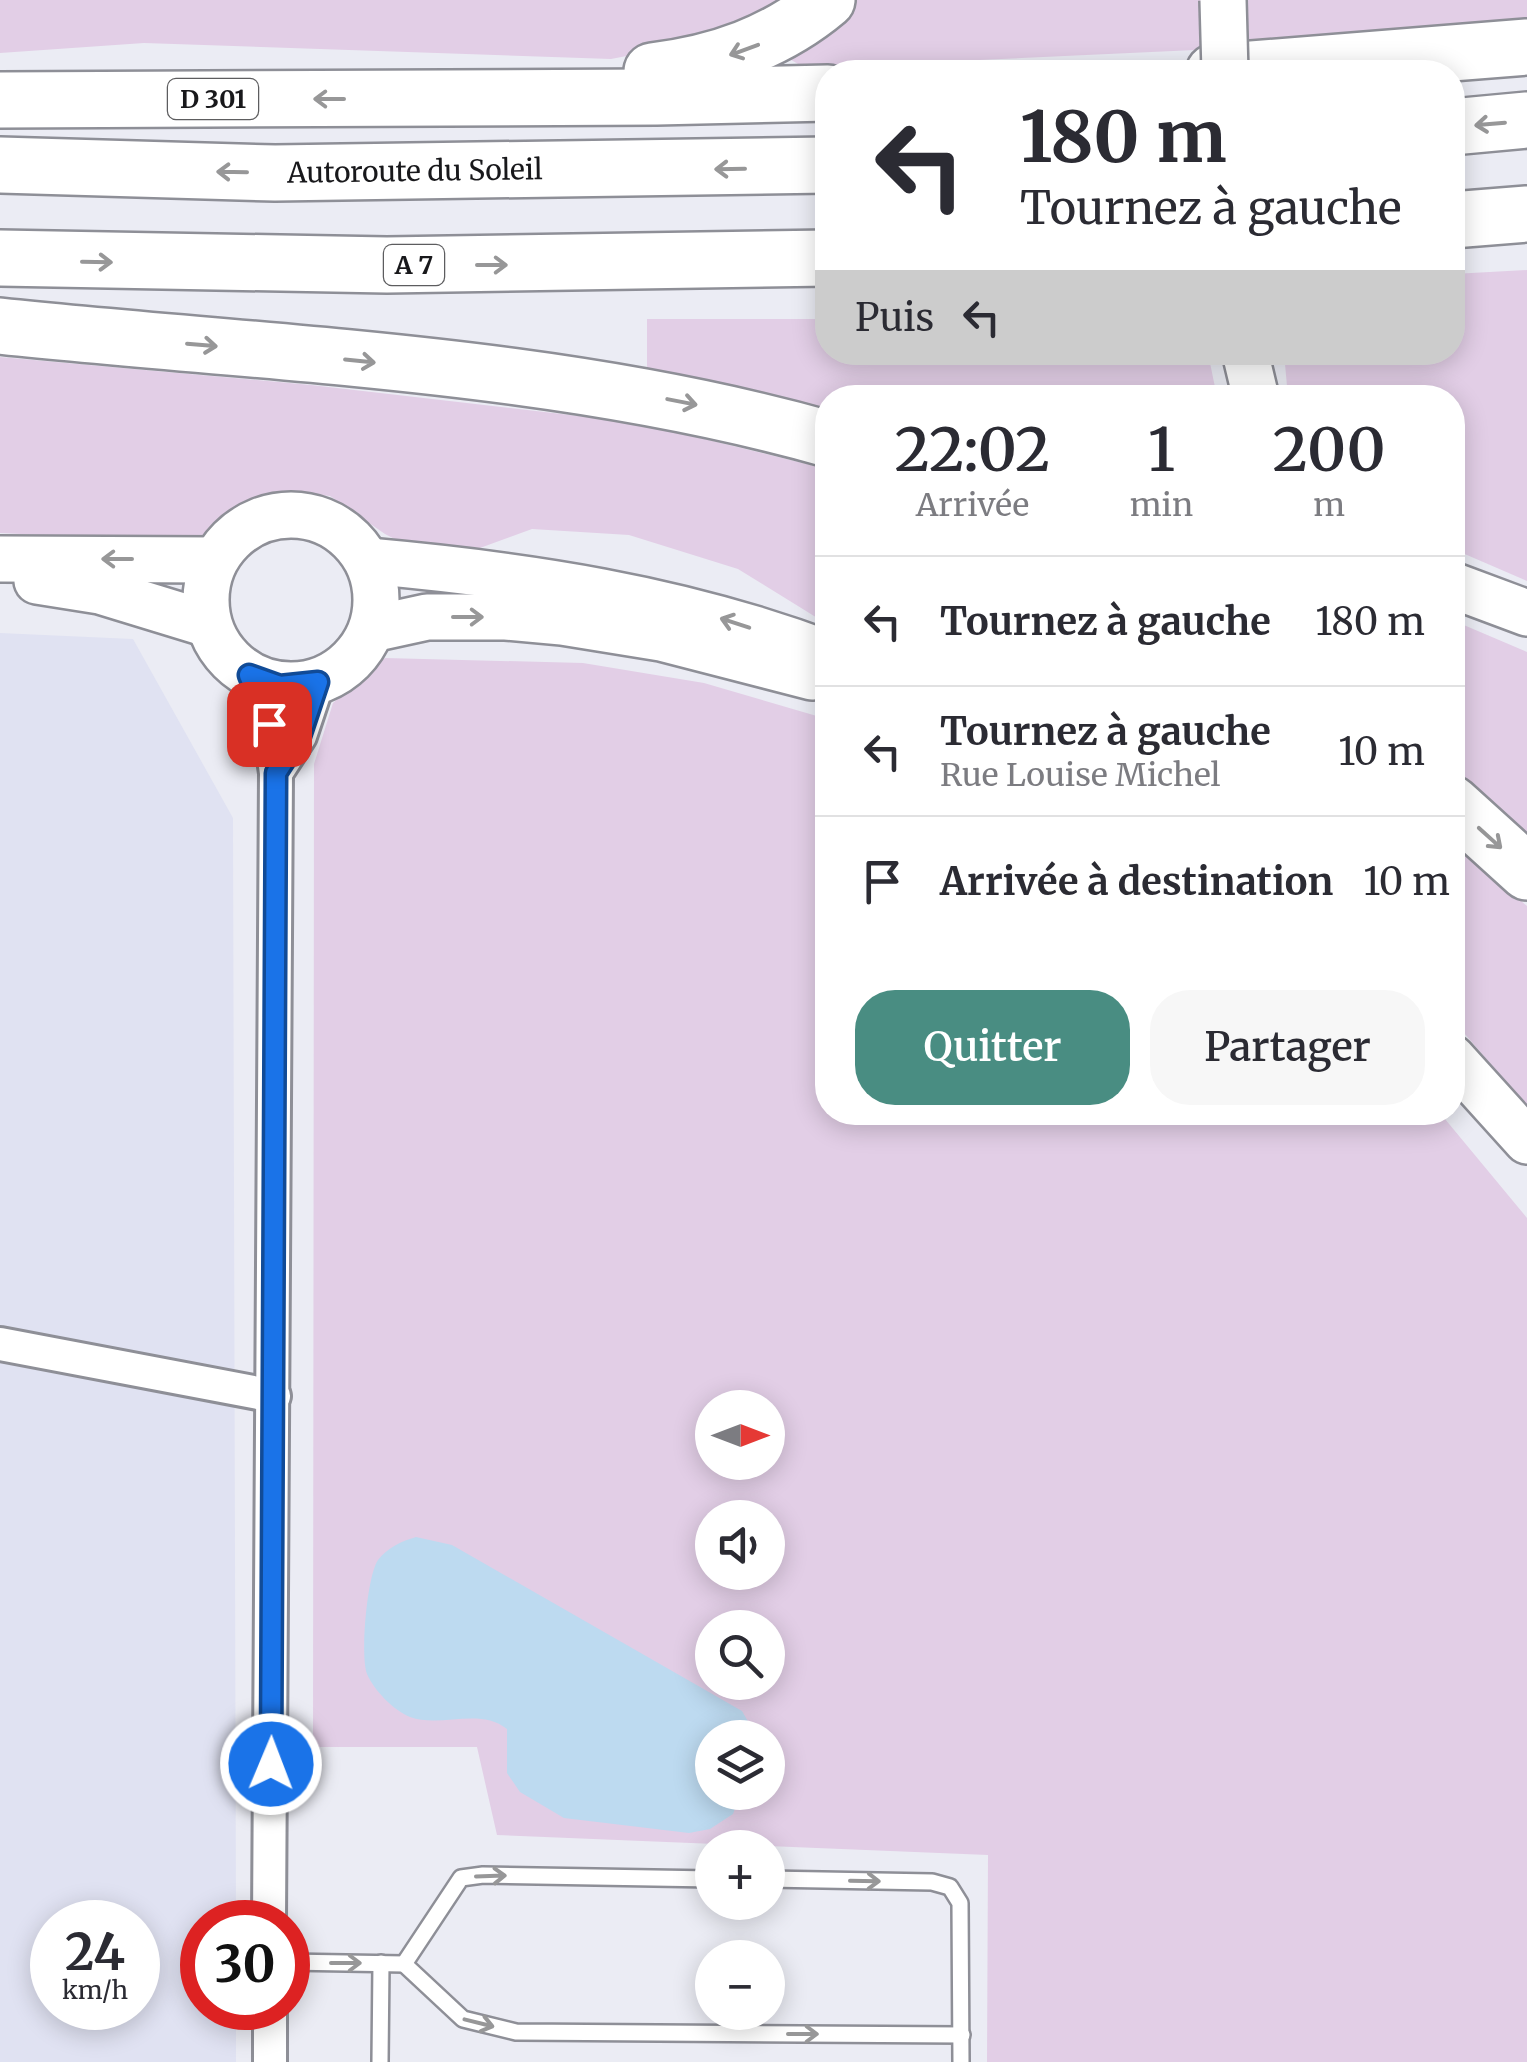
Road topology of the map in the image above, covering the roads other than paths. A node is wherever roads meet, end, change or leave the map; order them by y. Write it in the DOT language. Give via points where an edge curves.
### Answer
graph roads {
  1 [pos="827,0"];
  2 [pos="1223,0"];
  3 [pos="1527,47"];
  4 [pos="1225,60"];
  5 [pos="1364,60"];
  6 [pos="815,92"];
  7 [pos="427,98"];
  8 [pos="0,100"];
  9 [pos="1527,120"];
  10 [pos="1465,126"];
  11 [pos="0,165"];
  12 [pos="815,165"];
  13 [pos="1527,214"];
  14 [pos="1465,219"];
  15 [pos="0,258"];
  16 [pos="815,258"];
  17 [pos="0,326"];
  18 [pos="815,435"];
  19 [pos="0,559"];
  20 [pos="214,560"];
  21 [pos="368,561"];
  22 [pos="0,575"];
  23 [pos="1465,591"];
  24 [pos="1527,613"];
  25 [pos="208,624"];
  26 [pos="372,629"];
  27 [pos="815,650"];
  28 [pos="249,675"];
  29 [pos="815,679"];
  30 [pos="318,682"];
  31 [pos="276,773"];
  32 [pos="1465,816"];
  33 [pos="1527,872"];
  34 [pos="1465,1072"];
  35 [pos="1527,1141"];
  36 [pos="0,1344"];
  37 [pos="274,1396"];
  38 [pos="695,1878"];
  39 [pos="785,1880"];
  40 [pos="270,1900"];
  41 [pos="310,1962"];
  42 [pos="381,1963"];
  43 [pos="404,1964"];
  44 [pos="270,2030"];
  45 [pos="962,2034"];
  46 [pos="270,2062"];
  47 [pos="380,2062"];
  48 [pos="962,2062"];
  1 -- 7 [label="highway, one-way" via="769,40 710,61 638,72 477,78"];
  2 -- 4 [label="main road, bridge"];
  3 -- 5 [label="highway"];
  6 -- 7 [label="highway"];
  7 -- 8 [label="highway, D 301, one-way"];
  9 -- 10 [label="highway, one-way"];
  12 -- 11 [label="highway, Autoroute du Soleil, one-way" via="274,173"];
  13 -- 14 [label="highway"];
  15 -- 16 [label="highway, A 7, one-way" via="222,265"];
  17 -- 18 [label="highway, one-way" via="537,380 684,402"];
  20 -- 19 [label="main road, one-way"];
  20 -- 21 [label="main road" via="238,531 272,515 310,516 344,532"];
  20 -- 25 [label="main road" via="205,591"];
  21 -- 26 [label="main road" via="376,595"];
  27 -- 21 [label="main road, one-way" via="715,616 607,591"];
  22 -- 25 [label="main road" via="100,591"];
  23 -- 24 [label="main road"];
  25 -- 28 [label="main road" via="223,653"];
  26 -- 29 [label="main road, one-way" via="427,617 562,622 662,638"];
  26 -- 30 [label="main road" via="350,662"];
  28 -- 30 [label="main road" via="280,686"];
  28 -- 31 [label="street" via="269,724"];
  30 -- 31 [label="street" via="300,736"];
  31 -- 37 [label="street"];
  32 -- 33 [label="highway, one-way"];
  34 -- 35 [label="main road"];
  36 -- 37 [label="street"];
  37 -- 40 [label="street"];
  43 -- 38 [label="lane, one-way" via="461,1878"];
  39 -- 45 [label="lane, one-way" via="932,1882 950,1888 960,1903"];
  41 -- 42 [label="lane, one-way"];
  42 -- 43 [label="lane"];
  42 -- 47 [label="lane"];
  43 -- 45 [label="lane, one-way" via="462,2019 516,2032"];
  44 -- 46 [label="street"];
  45 -- 48 [label="lane"];
}
